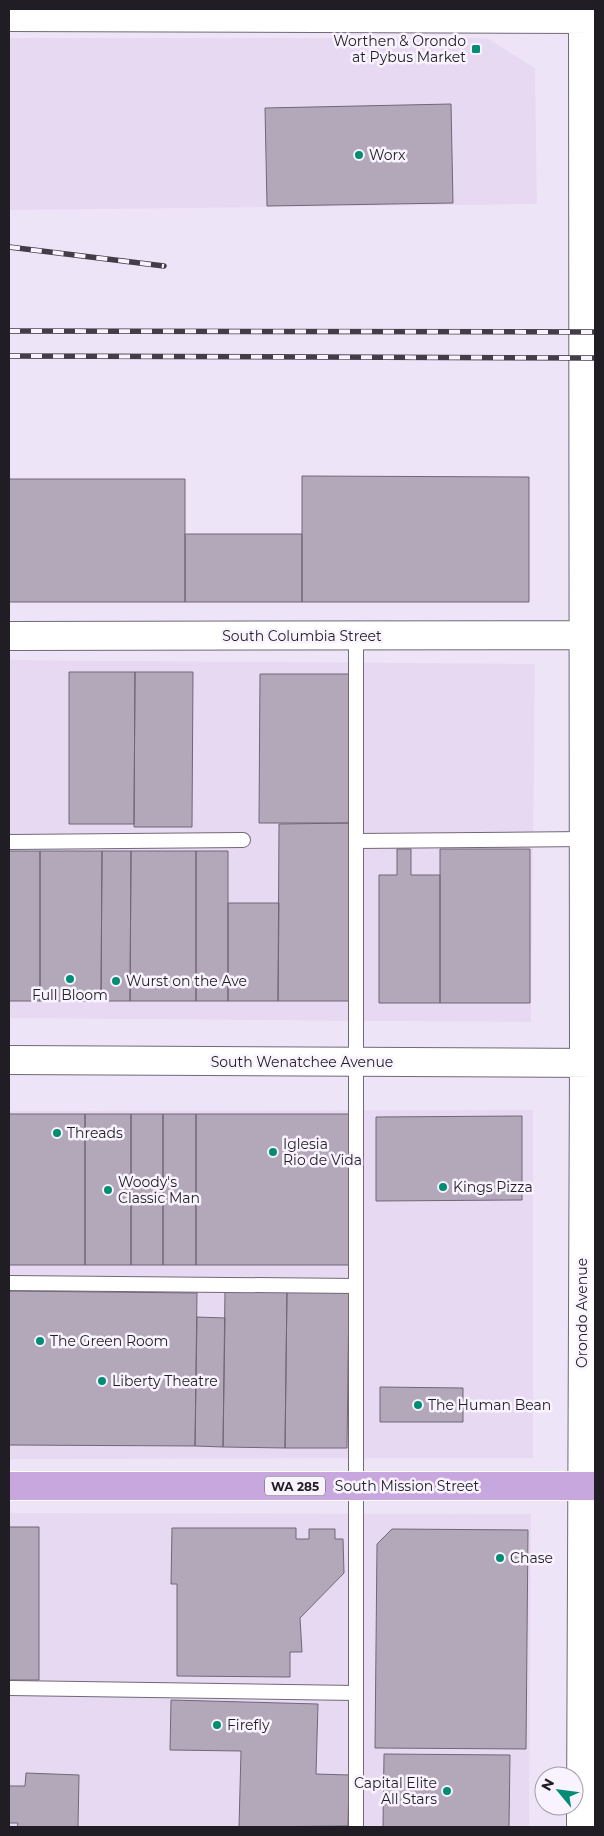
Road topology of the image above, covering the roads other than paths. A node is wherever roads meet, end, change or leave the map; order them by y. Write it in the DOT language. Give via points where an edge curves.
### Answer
graph roads {
  1 [pos="9,17"];
  2 [pos="589,19"];
  3 [pos="590,147"];
  4 [pos="589,635"];
  5 [pos="9,636"];
  6 [pos="356,636"];
  7 [pos="584,839"];
  8 [pos="243,840"];
  9 [pos="356,841"];
  10 [pos="9,842"];
  11 [pos="9,1060"];
  12 [pos="356,1062"];
  13 [pos="590,1063"];
  14 [pos="9,1283"];
  15 [pos="356,1286"];
  16 [pos="9,1486"];
  17 [pos="356,1486"];
  18 [pos="588,1486"];
  19 [pos="9,1688"];
  20 [pos="356,1693"];
  21 [pos="356,1827"];
  22 [pos="581,1827"];
  1 -- 2 [label="main road"];
  2 -- 3 [label="main road, Orondo Avenue"];
  3 -- 4 [label="main road, Orondo Avenue"];
  4 -- 6 [label="main road, South Columbia Street"];
  4 -- 7 [label="main road, Orondo Avenue"];
  5 -- 6 [label="main road, South Columbia Street"];
  6 -- 9 [label="lane"];
  7 -- 9 [label="lane"];
  7 -- 13 [label="main road, Orondo Avenue"];
  8 -- 10 [label="lane"];
  9 -- 12 [label="lane"];
  11 -- 12 [label="main road, South Wenatchee Avenue"];
  12 -- 13 [label="main road, South Wenatchee Avenue"];
  12 -- 15 [label="lane"];
  13 -- 18 [label="main road, Orondo Avenue"];
  14 -- 15 [label="lane"];
  15 -- 17 [label="lane"];
  16 -- 17 [label="main road, South Mission Street / WA 285"];
  17 -- 18 [label="main road, South Mission Street / WA 285"];
  17 -- 20 [label="lane"];
  18 -- 22 [label="main road, Orondo Avenue"];
  19 -- 20 [label="lane"];
  20 -- 21 [label="lane"];
}
